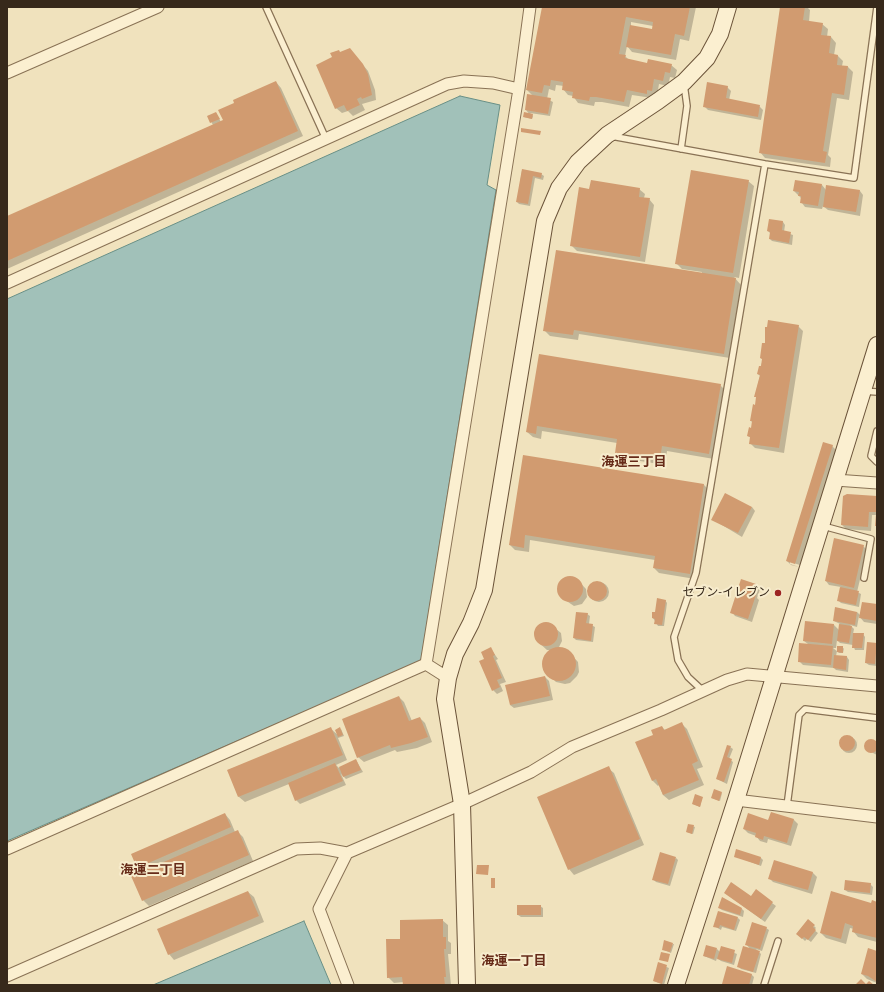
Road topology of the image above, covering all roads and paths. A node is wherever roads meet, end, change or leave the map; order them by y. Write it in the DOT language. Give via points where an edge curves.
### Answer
graph roads {
  1 [pos="158,7"];
  2 [pos="266,7"];
  3 [pos="530,7"];
  4 [pos="728,7"];
  5 [pos="877,7"];
  6 [pos="7,73"];
  7 [pos="684,82"];
  8 [pos="519,89"];
  9 [pos="607,135"];
  10 [pos="326,139"];
  11 [pos="681,149"];
  12 [pos="766,164"];
  13 [pos="7,283"];
  14 [pos="877,345"];
  15 [pos="870,392"];
  16 [pos="877,431"];
  17 [pos="877,462"];
  18 [pos="835,480"];
  19 [pos="877,483"];
  20 [pos="821,525"];
  21 [pos="864,578"];
  22 [pos="426,664"];
  23 [pos="773,676"];
  24 [pos="448,678"];
  25 [pos="877,686"];
  26 [pos="702,690"];
  27 [pos="877,718"];
  28 [pos="736,800"];
  29 [pos="462,804"];
  30 [pos="787,806"];
  31 [pos="877,817"];
  32 [pos="7,850"];
  33 [pos="347,854"];
  34 [pos="778,941"];
  35 [pos="7,976"];
  36 [pos="348,985"];
  37 [pos="467,985"];
  38 [pos="676,985"];
  39 [pos="764,985"];
  1 -- 6 [label="street"];
  2 -- 10 [label="lane"];
  3 -- 8 [label="street"];
  4 -- 7 [label="street" via="720,34 708,58"];
  5 -- 12 [label="lane" via="854,178"];
  7 -- 9 [label="street"];
  7 -- 11 [label="lane" via="687,106"];
  8 -- 10 [label="street" via="494,83 464,81 447,84"];
  8 -- 22 [label="street"];
  9 -- 11 [label="lane"];
  9 -- 24 [label="street" via="578,162 559,188 545,221 484,590 455,654"];
  10 -- 13 [label="street"];
  11 -- 12 [label="lane"];
  12 -- 26 [label="lane" via="696,573 674,637 678,660 688,677"];
  14 -- 15 [label="street"];
  15 -- 18 [label="street"];
  16 -- 17 [label="lane" via="871,456"];
  18 -- 19 [label="street"];
  18 -- 20 [label="street"];
  20 -- 21 [label="lane" via="871,539"];
  20 -- 23 [label="street"];
  22 -- 24 [label="street"];
  22 -- 32 [label="street"];
  23 -- 25 [label="street"];
  23 -- 26 [label="street" via="747,674"];
  23 -- 28 [label="street"];
  24 -- 29 [label="street" via="445,698"];
  26 -- 29 [label="street" via="572,747 531,772"];
  27 -- 30 [label="lane" via="805,709 799,715"];
  28 -- 30 [label="street"];
  28 -- 38 [label="street"];
  29 -- 33 [label="street"];
  29 -- 37 [label="street"];
  30 -- 31 [label="street"];
  33 -- 35 [label="street" via="320,848 296,849"];
  33 -- 36 [label="street" via="319,909"];
  34 -- 39 [label="lane"];
}
